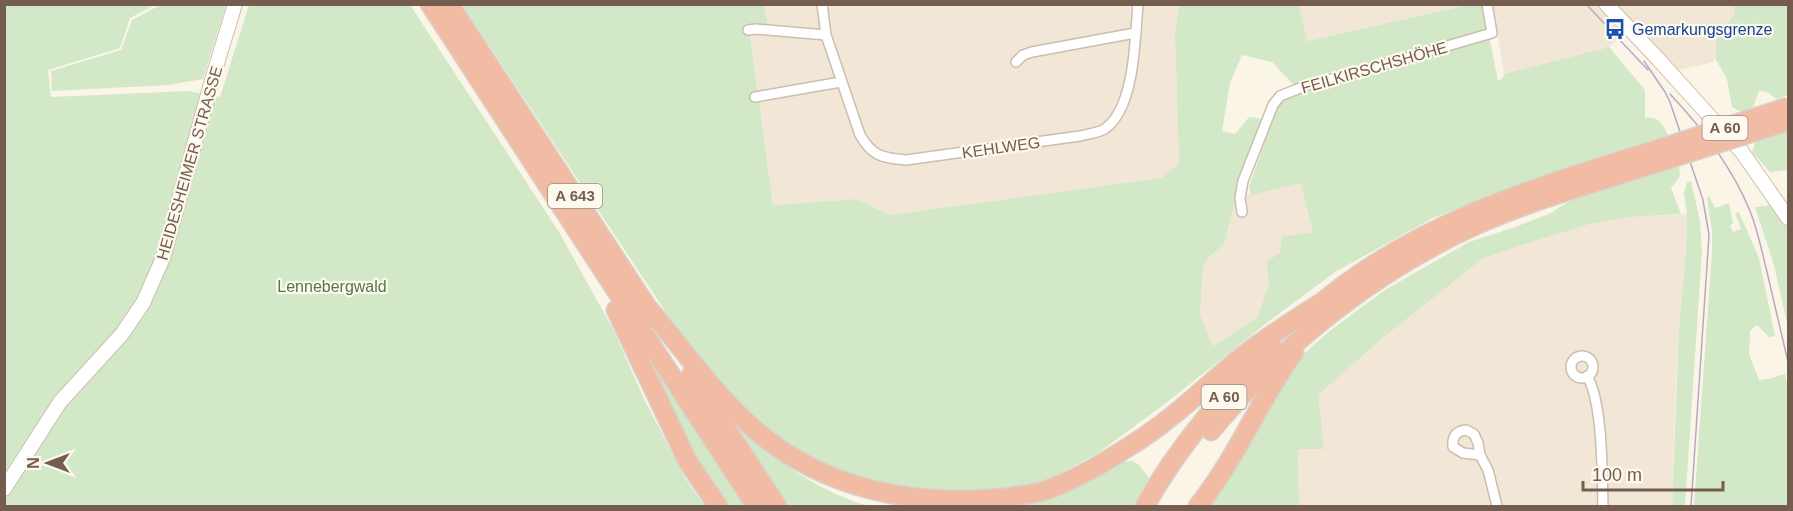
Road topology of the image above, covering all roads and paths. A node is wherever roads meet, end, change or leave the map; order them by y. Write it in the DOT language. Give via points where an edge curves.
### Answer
graph roads {
  1 [pos="236,4"];
  2 [pos="430,4"];
  3 [pos="449,4"];
  4 [pos="822,4"];
  5 [pos="1138,4"];
  6 [pos="1487,4"];
  7 [pos="1606,4"];
  8 [pos="748,30"];
  9 [pos="1136,33"];
  10 [pos="826,36"];
  11 [pos="1016,62"];
  12 [pos="841,82"];
  13 [pos="755,97"];
  14 [pos="1788,107"];
  15 [pos="1788,121"];
  16 [pos="1664,154"];
  17 [pos="1242,212"];
  18 [pos="1788,218"];
  19 [pos="591,253"];
  20 [pos="1321,303"];
  21 [pos="649,309"];
  22 [pos="1316,325"];
  23 [pos="1587,376"];
  24 [pos="1480,455"];
  25 [pos="4,489"];
  26 [pos="718,507"];
  27 [pos="756,507"];
  28 [pos="777,507"];
  29 [pos="1145,507"];
  30 [pos="1159,507"];
  31 [pos="1198,507"];
  32 [pos="1497,507"];
  33 [pos="1603,507"];
  1 -- 25 [label="main road, HEIDESHEIMER STRASSE" via="163,258 143,303 122,334 60,402"];
  2 -- 19 [label="highway, A 643"];
  3 -- 21 [label="highway, A 643"];
  4 -- 10 [label="street, KEHLWEG"];
  5 -- 9 [label="street, KEHLWEG"];
  6 -- 17 [label="street, FEILKIRSCHSHÖHE" via="1492,33 1280,96 1272,105 1243,182"];
  7 -- 18 [label="main road" via="1742,152"];
  8 -- 10 [label="street"];
  9 -- 11 [label="street" via="1032,51"];
  9 -- 12 [label="street, KEHLWEG" via="1130,85 1117,115 1105,129 1080,136 906,160 887,158 876,154 863,141"];
  10 -- 12 [label="street, KEHLWEG"];
  12 -- 13 [label="street"];
  14 -- 16 [label="highway, A 60, bridge"];
  15 -- 16 [label="highway, A 60, bridge"];
  16 -- 20 [label="highway, A 60" via="1519,195 1464,216 1400,248"];
  16 -- 22 [label="highway, A 60" via="1474,226 1369,286"];
  19 -- 26 [label="highway" via="679,445"];
  19 -- 27 [label="highway, A 643"];
  20 -- 21 [label="highway" via="1248,352 1143,437 1089,471 1016,499 956,506 915,504 866,493 790,457 729,405"];
  20 -- 29 [label="highway, A 60" via="1273,345 1217,404"];
  21 -- 28 [label="highway, A 643"];
  22 -- 30 [label="highway, A 60" via="1268,367 1226,413"];
  22 -- 31 [label="highway" via="1284,367 1228,464"];
  23 -- 33 [label="street" via="1595,394"];
  24 -- 32 [label="street"];
}
